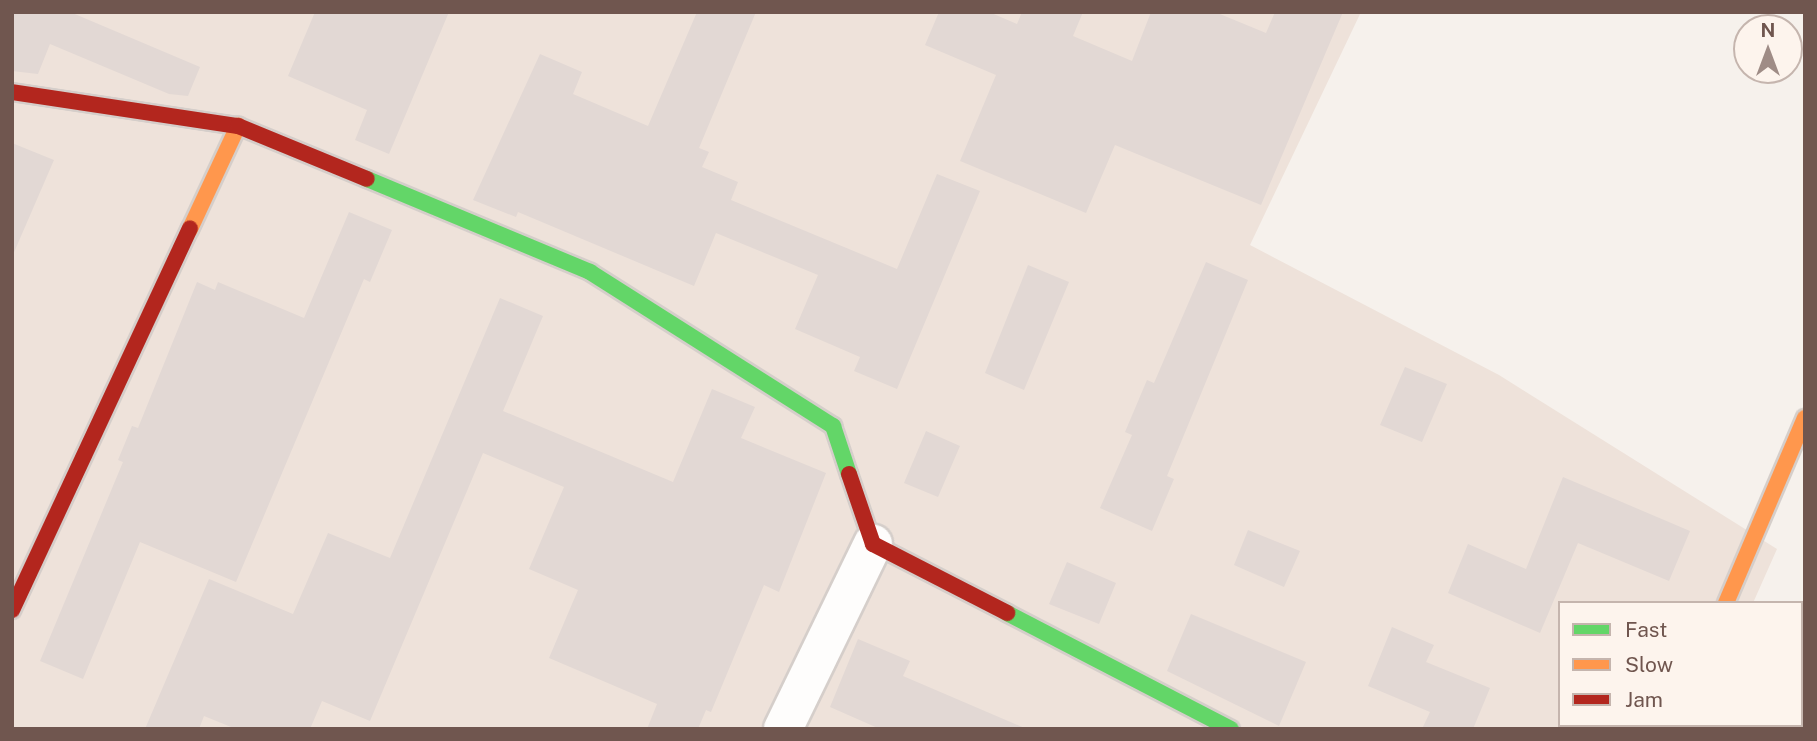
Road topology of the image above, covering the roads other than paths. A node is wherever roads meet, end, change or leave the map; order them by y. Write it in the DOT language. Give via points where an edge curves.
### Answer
graph roads {
  1 [pos="12,92"];
  2 [pos="238,126"];
  3 [pos="1805,418"];
  4 [pos="873,544"];
  5 [pos="1727,601"];
  6 [pos="12,610"];
  7 [pos="783,729"];
  8 [pos="1231,729"];
  1 -- 2 [label="street"];
  2 -- 4 [label="street" via="590,272 833,426"];
  2 -- 6 [label="street"];
  3 -- 5 [label="street"];
  4 -- 7 [label="street"];
  4 -- 8 [label="street"];
}
